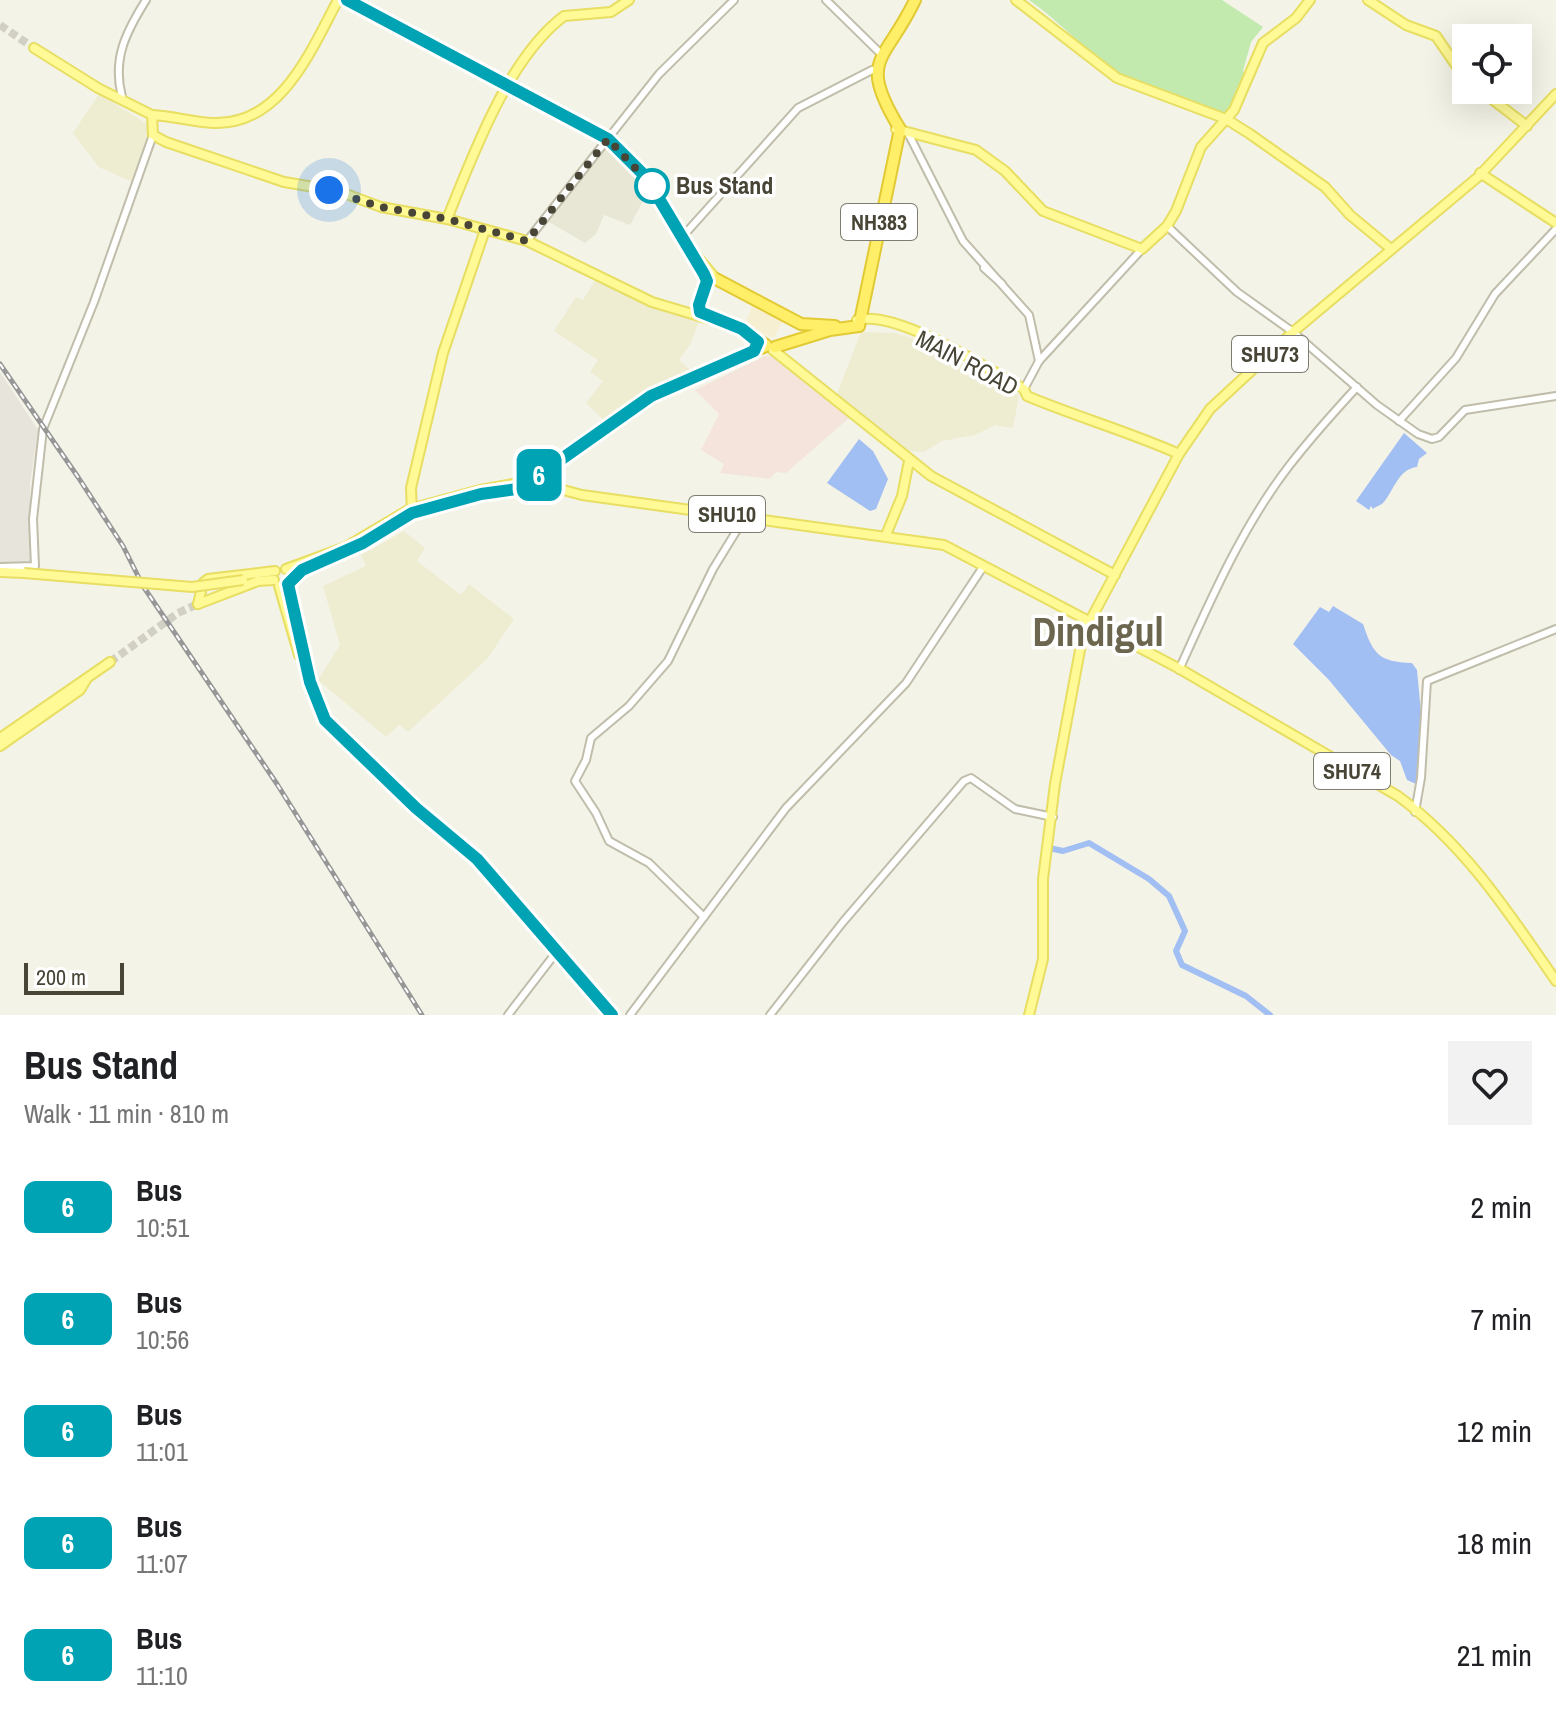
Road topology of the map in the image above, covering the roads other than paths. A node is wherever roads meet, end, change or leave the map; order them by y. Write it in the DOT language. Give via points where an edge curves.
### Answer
graph roads {
  1 [pos="146,0"];
  2 [pos="338,0"];
  3 [pos="347,0"];
  4 [pos="373,0"];
  5 [pos="629,0"];
  6 [pos="734,0"];
  7 [pos="826,0"];
  8 [pos="913,0"];
  9 [pos="1016,0"];
  10 [pos="1310,0"];
  11 [pos="1368,0"];
  12 [pos="365,9"];
  13 [pos="34,48"];
  14 [pos="879,52"];
  15 [pos="1452,59"];
  16 [pos="872,70"];
  17 [pos="509,87"];
  18 [pos="1556,96"];
  19 [pos="122,97"];
  20 [pos="1498,104"];
  21 [pos="152,115"];
  22 [pos="1226,119"];
  23 [pos="1527,126"];
  24 [pos="901,132"];
  25 [pos="153,135"];
  26 [pos="605,140"];
  27 [pos="1484,175"];
  28 [pos="658,198"];
  29 [pos="447,219"];
  30 [pos="1167,226"];
  31 [pos="1556,226"];
  32 [pos="485,230"];
  33 [pos="684,235"];
  34 [pos="527,241"];
  35 [pos="1142,249"];
  36 [pos="1391,249"];
  37 [pos="712,280"];
  38 [pos="700,301"];
  39 [pos="681,312"];
  40 [pos="860,318"];
  41 [pos="718,320"];
  42 [pos="801,324"];
  43 [pos="1293,332"];
  44 [pos="793,341"];
  45 [pos="768,346"];
  46 [pos="1039,361"];
  47 [pos="1357,387"];
  48 [pos="1025,392"];
  49 [pos="1556,396"];
  50 [pos="1399,421"];
  51 [pos="1179,454"];
  52 [pos="909,461"];
  53 [pos="535,483"];
  54 [pos="411,511"];
  55 [pos="745,517"];
  56 [pos="886,535"];
  57 [pos="983,567"];
  58 [pos="0,570"];
  59 [pos="1115,575"];
  60 [pos="279,579"];
  61 [pos="1089,622"];
  62 [pos="1556,629"];
  63 [pos="110,662"];
  64 [pos="1180,670"];
  65 [pos="86,679"];
  66 [pos="0,738"];
  67 [pos="0,746"];
  68 [pos="1416,811"];
  69 [pos="1053,818"];
  70 [pos="704,917"];
  71 [pos="556,952"];
  72 [pos="1556,981"];
  73 [pos="1556,988"];
  74 [pos="508,1015"];
  75 [pos="609,1015"];
  76 [pos="630,1015"];
  77 [pos="770,1015"];
  78 [pos="1031,1015"];
  1 -- 19 [label="street" via="119,56"];
  2 -- 21 [label="main road" via="301,66 281,94 258,113 213,123"];
  3 -- 12 [label="main road"];
  4 -- 12 [label="main road"];
  5 -- 17 [label="main road" via="611,12 562,17 533,48"];
  6 -- 26 [label="street" via="659,74"];
  7 -- 14 [label="street"];
  8 -- 14 [label="highway"];
  8 -- 24 [label="highway" via="876,72"];
  9 -- 22 [label="main road" via="1117,78"];
  10 -- 22 [label="main road" via="1263,43 1246,88"];
  11 -- 15 [label="main road" via="1406,25 1436,36"];
  12 -- 17 [label="main road"];
  13 -- 19 [label="main road"];
  14 -- 16 [label="highway"];
  16 -- 24 [label="highway" via="877,96"];
  16 -- 33 [label="street" via="798,108"];
  17 -- 26 [label="main road"];
  17 -- 29 [label="main road"];
  18 -- 23 [label="main road, SHU73"];
  18 -- 27 [label="main road"];
  19 -- 21 [label="main road"];
  20 -- 23 [label="main road"];
  21 -- 25 [label="main road"];
  22 -- 30 [label="main road" via="1205,140"];
  22 -- 36 [label="main road" via="1325,187"];
  23 -- 27 [label="main road, SHU73"];
  24 -- 35 [label="main road" via="976,150 1043,211"];
  24 -- 40 [label="highway, NH383"];
  24 -- 46 [label="street" via="963,241 1029,315"];
  25 -- 29 [label="main road" via="284,182"];
  25 -- 58 [label="street" via="43,429 34,499 35,566"];
  26 -- 28 [label="main road" via="635,164"];
  26 -- 34 [label="street"];
  27 -- 31 [label="main road" via="1510,199"];
  27 -- 36 [label="main road, SHU73"];
  28 -- 33 [label="main road"];
  28 -- 37 [label="main road"];
  29 -- 32 [label="main road"];
  30 -- 35 [label="main road"];
  30 -- 43 [label="street" via="1237,292"];
  31 -- 50 [label="street" via="1495,294 1456,358"];
  32 -- 34 [label="main road"];
  32 -- 54 [label="main road" via="443,353 411,488"];
  33 -- 37 [label="main road"];
  34 -- 39 [label="main road"];
  35 -- 46 [label="street"];
  36 -- 43 [label="main road, SHU73"];
  37 -- 38 [label="highway"];
  37 -- 42 [label="highway"];
  38 -- 39 [label="main road" via="692,312"];
  38 -- 41 [label="highway" via="700,312"];
  39 -- 41 [label="main road"];
  40 -- 42 [label="highway" via="849,326"];
  40 -- 44 [label="highway"];
  40 -- 48 [label="main road, MAIN ROAD" via="924,334"];
  41 -- 45 [label="highway"];
  42 -- 44 [label="highway" via="802,332"];
  43 -- 47 [label="street"];
  43 -- 51 [label="main road, SHU73" via="1210,409"];
  44 -- 45 [label="highway"];
  45 -- 52 [label="main road"];
  45 -- 53 [label="highway" via="643,404"];
  45 -- 53 [label="highway" via="641,401"];
  46 -- 48 [label="street"];
  47 -- 50 [label="street"];
  47 -- 64 [label="street" via="1269,496 1223,574"];
  48 -- 51 [label="main road, MAIN ROAD" via="1093,424"];
  49 -- 50 [label="street" via="1467,409 1432,439"];
  51 -- 59 [label="main road, SHU73"];
  52 -- 56 [label="main road"];
  52 -- 59 [label="main road" via="963,496"];
  53 -- 54 [label="main road, SHU10"];
  53 -- 55 [label="main road, SHU10"];
  54 -- 60 [label="main road, SHU10" via="363,543"];
  54 -- 60 [label="main road, SHU10" via="346,547 286,569"];
  55 -- 56 [label="main road, SHU10"];
  55 -- 70 [label="street" via="668,661 629,706 591,738 575,781 609,841 657,870"];
  56 -- 57 [label="main road, SHU10" via="944,545"];
  57 -- 61 [label="main road, SHU10"];
  57 -- 70 [label="street" via="906,683 807,784"];
  58 -- 60 [label="main road, bridge" via="192,587 259,576"];
  59 -- 61 [label="main road, SHU73"];
  60 -- 60 [label="main road" via="258,581 198,604 208,579"];
  60 -- 71 [label="main road" via="325,720 477,859"];
  61 -- 64 [label="main road, SHU74"];
  61 -- 69 [label="main road, SHU73"];
  62 -- 68 [label="street" via="1427,681"];
  63 -- 65 [label="main road"];
  64 -- 68 [label="main road, SHU74" via="1345,763"];
  65 -- 66 [label="main road"];
  65 -- 67 [label="main road" via="80,690"];
  68 -- 72 [label="main road, SHU74" via="1488,882"];
  68 -- 73 [label="main road, SHU74" via="1486,884"];
  69 -- 77 [label="street" via="1015,809 971,778 964,781"];
  69 -- 78 [label="main road, SHU73" via="1043,879 1043,965"];
  70 -- 76 [label="street"];
  71 -- 74 [label="street"];
  71 -- 75 [label="main road"];
}
